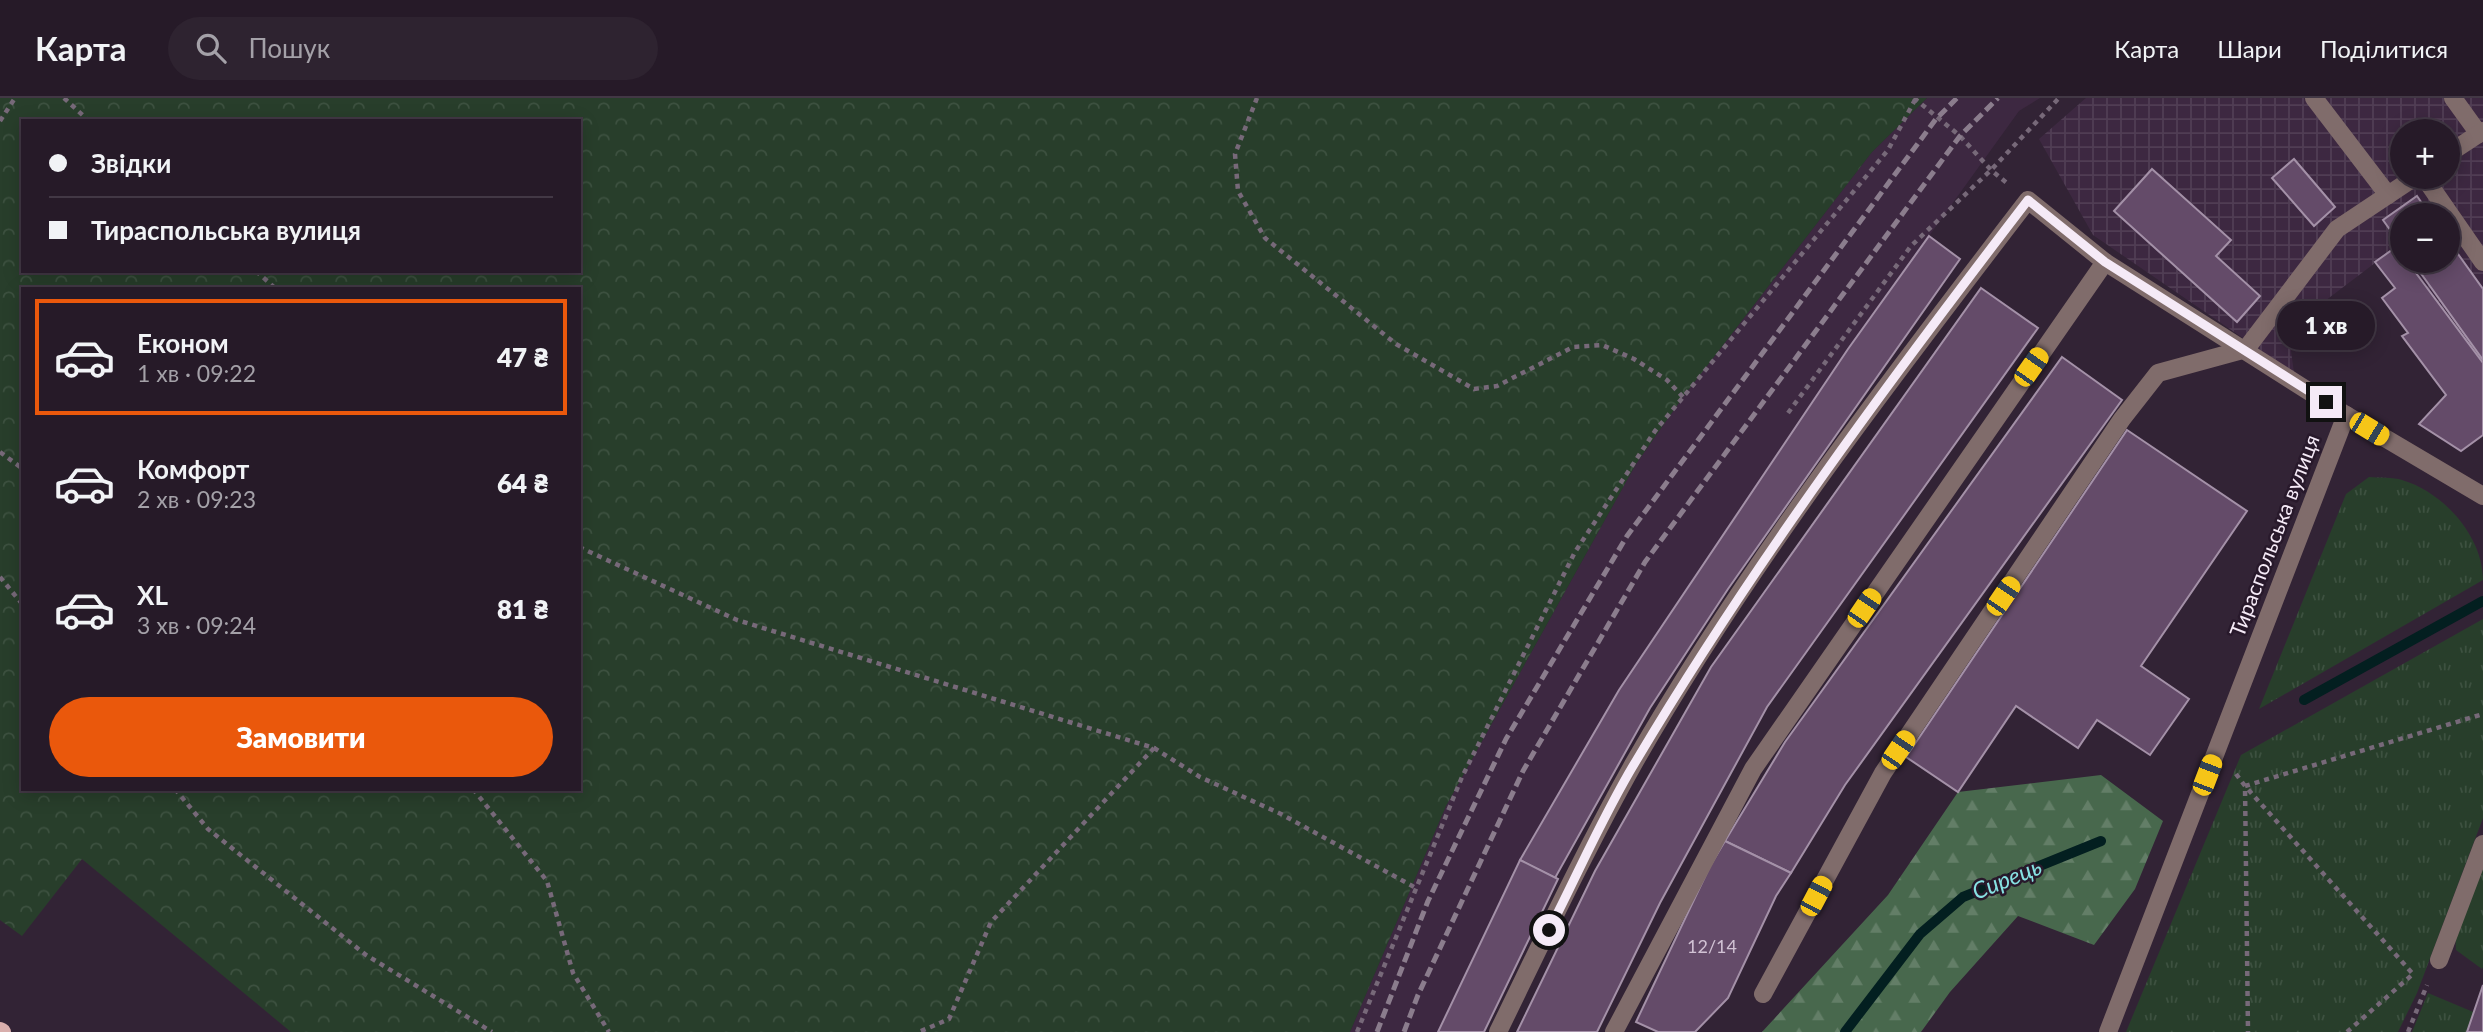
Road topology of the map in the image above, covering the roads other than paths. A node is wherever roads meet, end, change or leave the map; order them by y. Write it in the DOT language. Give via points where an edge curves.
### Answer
graph roads {
  1 [pos="2314,98"];
  2 [pos="2453,98"];
  3 [pos="2481,133"];
  4 [pos="2460,147"];
  5 [pos="2397,189"];
  6 [pos="2432,189"];
  7 [pos="2388,195"];
  8 [pos="2105,262"];
  9 [pos="2483,262"];
  10 [pos="2246,349"];
  11 [pos="2346,415"];
  12 [pos="2483,496"];
  13 [pos="2483,844"];
  14 [pos="2439,960"];
  15 [pos="1763,994"];
  16 [pos="1498,1032"];
  17 [pos="1614,1032"];
  18 [pos="2108,1032"];
  1 -- 7 [label="street"];
  2 -- 3 [label="street"];
  3 -- 4 [label="street"];
  5 -- 7 [label="street"];
  6 -- 9 [label="street"];
  7 -- 10 [label="street" via="2337,229"];
  8 -- 10 [label="street"];
  8 -- 16 [label="street" via="2028,200 1816,482 1708,644 1634,763"];
  8 -- 17 [label="street" via="1753,769"];
  10 -- 11 [label="street"];
  10 -- 15 [label="street" via="2158,373 2122,419 1883,773"];
  11 -- 12 [label="street"];
  11 -- 18 [label="street, Тираспольська вулиця"];
  13 -- 14 [label="street"];
}
